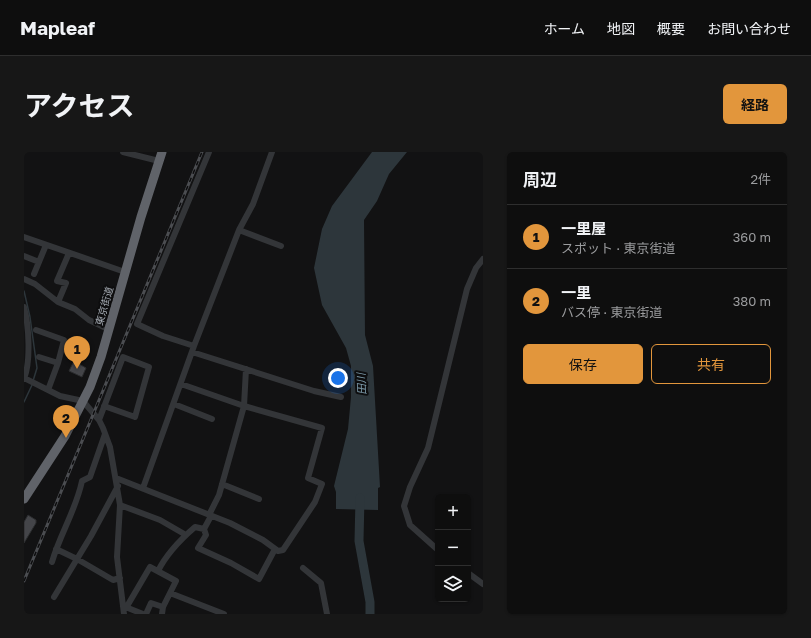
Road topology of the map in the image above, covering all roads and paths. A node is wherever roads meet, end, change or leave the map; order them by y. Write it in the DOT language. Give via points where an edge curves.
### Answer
graph roads {
  1 [pos="123,152"];
  2 [pos="209,152"];
  3 [pos="272,152"];
  4 [pos="160,156"];
  5 [pos="239,230"];
  6 [pos="24,237"];
  7 [pos="46,245"];
  8 [pos="281,246"];
  9 [pos="69,253"];
  10 [pos="24,256"];
  11 [pos="483,259"];
  12 [pos="39,262"];
  13 [pos="125,272"];
  14 [pos="34,274"];
  15 [pos="25,281"];
  16 [pos="58,302"];
  17 [pos="24,307"];
  18 [pos="108,329"];
  19 [pos="36,330"];
  20 [pos="193,349"];
  21 [pos="39,357"];
  22 [pos="58,363"];
  23 [pos="246,369"];
  24 [pos="24,378"];
  25 [pos="181,384"];
  26 [pos="48,390"];
  27 [pos="341,397"];
  28 [pos="83,402"];
  29 [pos="174,404"];
  30 [pos="104,406"];
  31 [pos="244,406"];
  32 [pos="212,419"];
  33 [pos="99,420"];
  34 [pos="105,434"];
  35 [pos="116,478"];
  36 [pos="222,484"];
  37 [pos="118,486"];
  38 [pos="142,488"];
  39 [pos="24,499"];
  40 [pos="259,499"];
  41 [pos="120,505"];
  42 [pos="210,515"];
  43 [pos="204,529"];
  44 [pos="186,535"];
  45 [pos="435,547"];
  46 [pos="56,549"];
  47 [pos="275,549"];
  48 [pos="77,559"];
  49 [pos="52,562"];
  50 [pos="303,568"];
  51 [pos="158,572"];
  52 [pos="471,575"];
  53 [pos="120,578"];
  54 [pos="483,584"];
  55 [pos="170,593"];
  56 [pos="54,597"];
  57 [pos="124,609"];
  58 [pos="164,612"];
  59 [pos="145,614"];
  60 [pos="224,614"];
  61 [pos="327,614"];
  1 -- 4 [label="street"];
  2 -- 20 [label="street" via="138,322 140,327 179,340"];
  3 -- 5 [label="street" via="253,204"];
  4 -- 13 [label="highway, 東京街道"];
  5 -- 8 [label="street"];
  5 -- 20 [label="street"];
  6 -- 7 [label="street"];
  7 -- 9 [label="street"];
  7 -- 12 [label="street"];
  9 -- 13 [label="street"];
  9 -- 16 [label="street" via="57,281 66,283"];
  10 -- 12 [label="street"];
  11 -- 45 [label="street" via="476,268 468,289 428,448 405,499 405,513 410,525"];
  12 -- 14 [label="street"];
  13 -- 18 [label="highway, 東京街道"];
  15 -- 16 [label="street"];
  16 -- 18 [label="street"];
  17 -- 24 [label="street" via="28,368"];
  18 -- 28 [label="highway, 東京街道"];
  19 -- 22 [label="street" via="64,340"];
  20 -- 23 [label="street"];
  20 -- 25 [label="street"];
  21 -- 22 [label="street"];
  22 -- 26 [label="street"];
  23 -- 27 [label="street"];
  23 -- 31 [label="street"];
  24 -- 26 [label="street"];
  25 -- 29 [label="street"];
  25 -- 31 [label="street"];
  26 -- 28 [label="street"];
  28 -- 33 [label="street"];
  28 -- 39 [label="highway, 東京街道" via="65,436"];
  29 -- 32 [label="street"];
  29 -- 38 [label="street"];
  30 -- 30 [label="street" via="123,357 149,367 135,417"];
  30 -- 33 [label="street"];
  31 -- 36 [label="street"];
  31 -- 47 [label="street" via="322,428 308,478 322,484 313,505 283,550"];
  33 -- 34 [label="street"];
  34 -- 35 [label="street"];
  34 -- 46 [label="street" via="90,477 82,481 78,498"];
  35 -- 37 [label="street"];
  35 -- 38 [label="street"];
  36 -- 40 [label="street"];
  36 -- 42 [label="street"];
  37 -- 41 [label="street"];
  37 -- 48 [label="street"];
  38 -- 42 [label="street"];
  41 -- 44 [label="street" via="160,520"];
  41 -- 53 [label="street" via="117,557"];
  42 -- 43 [label="street"];
  42 -- 47 [label="street" via="263,540"];
  43 -- 44 [label="street" via="195,527"];
  43 -- 47 [label="street" via="206,535 198,548 259,579"];
  44 -- 51 [label="street" via="163,561"];
  46 -- 48 [label="street"];
  46 -- 49 [label="street"];
  48 -- 53 [label="street" via="113,580"];
  48 -- 56 [label="street"];
  50 -- 61 [label="street" via="321,583"];
  51 -- 55 [label="street" via="176,581"];
  51 -- 57 [label="street" via="150,567"];
  52 -- 54 [label="street"];
  53 -- 57 [label="street"];
  55 -- 58 [label="street"];
  55 -- 60 [label="street"];
  57 -- 59 [label="street"];
  58 -- 59 [label="street" via="151,603"];
}
